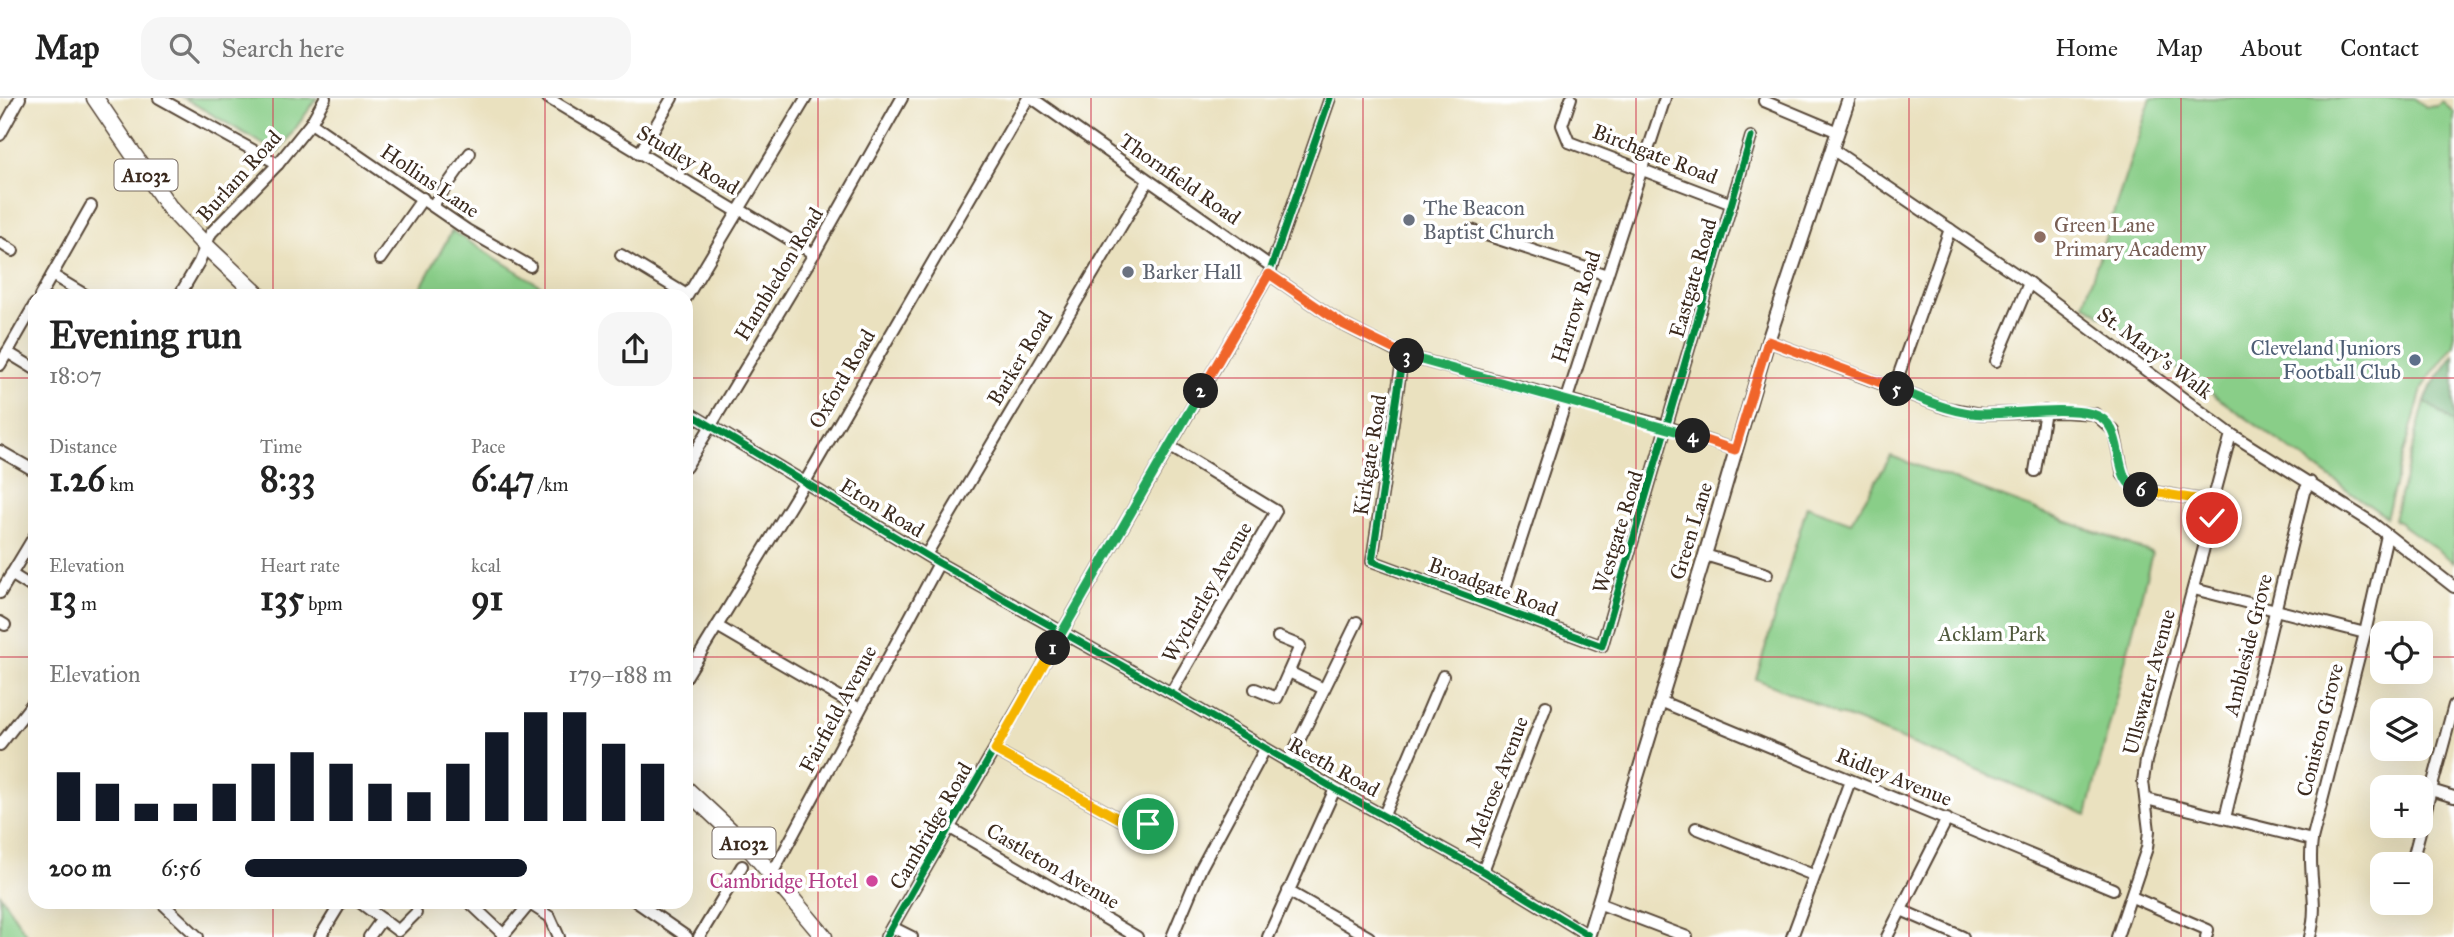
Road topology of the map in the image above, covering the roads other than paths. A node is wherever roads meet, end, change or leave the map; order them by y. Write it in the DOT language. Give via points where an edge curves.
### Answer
graph roads {
  1 [pos="20,98"];
  2 [pos="95,98"];
  3 [pos="159,98"];
  4 [pos="325,98"];
  5 [pos="548,98"];
  6 [pos="672,98"];
  7 [pos="806,98"];
  8 [pos="902,98"];
  9 [pos="1030,98"];
  10 [pos="1330,98"];
  11 [pos="1571,98"];
  12 [pos="1665,98"];
  13 [pos="1849,98"];
  14 [pos="1763,101"];
  15 [pos="311,123"];
  16 [pos="1838,132"];
  17 [pos="0,135"];
  18 [pos="1751,137"];
  19 [pos="1832,149"];
  20 [pos="470,153"];
  21 [pos="639,154"];
  22 [pos="278,164"];
  23 [pos="1642,169"];
  24 [pos="1148,181"];
  25 [pos="423,198"];
  26 [pos="1732,204"];
  27 [pos="433,205"];
  28 [pos="91,206"];
  29 [pos="738,210"];
  30 [pos="1950,229"];
  31 [pos="1471,230"];
  32 [pos="0,243"];
  33 [pos="206,246"];
  34 [pos="13,251"];
  35 [pos="814,254"];
  36 [pos="621,255"];
  37 [pos="380,259"];
  38 [pos="530,266"];
  39 [pos="1270,270"];
  40 [pos="52,275"];
  41 [pos="1607,275"];
  42 [pos="2029,283"];
  43 [pos="44,289"];
  44 [pos="75,289"];
  45 [pos="183,289"];
  46 [pos="252,289"];
  47 [pos="676,289"];
  48 [pos="691,289"];
  49 [pos="28,316"];
  50 [pos="1768,341"];
  51 [pos="7,352"];
  52 [pos="1403,355"];
  53 [pos="1996,361"];
  54 [pos="0,365"];
  55 [pos="28,365"];
  56 [pos="1894,388"];
  57 [pos="1566,401"];
  58 [pos="2045,411"];
  59 [pos="693,415"];
  60 [pos="711,425"];
  61 [pos="1668,428"];
  62 [pos="2231,434"];
  63 [pos="1169,446"];
  64 [pos="1735,450"];
  65 [pos="0,451"];
  66 [pos="693,455"];
  67 [pos="28,467"];
  68 [pos="2035,471"];
  69 [pos="805,482"];
  70 [pos="2310,482"];
  71 [pos="2214,496"];
  72 [pos="2387,534"];
  73 [pos="28,546"];
  74 [pos="926,555"];
  75 [pos="1705,555"];
  76 [pos="1372,561"];
  77 [pos="939,563"];
  78 [pos="11,574"];
  79 [pos="1767,574"];
  80 [pos="28,585"];
  81 [pos="2454,587"];
  82 [pos="2194,589"];
  83 [pos="0,593"];
  84 [pos="1499,607"];
  85 [pos="2276,612"];
  86 [pos="1356,622"];
  87 [pos="717,626"];
  88 [pos="1062,632"];
  89 [pos="2365,633"];
  90 [pos="1278,637"];
  91 [pos="1602,646"];
  92 [pos="693,665"];
  93 [pos="1289,672"];
  94 [pos="1443,676"];
  95 [pos="1255,689"];
  96 [pos="1324,689"];
  97 [pos="1171,692"];
  98 [pos="1660,701"];
  99 [pos="2454,705"];
  100 [pos="1546,706"];
  101 [pos="28,709"];
  102 [pos="860,709"];
  103 [pos="0,745"];
  104 [pos="1265,749"];
  105 [pos="995,750"];
  106 [pos="1288,763"];
  107 [pos="1850,781"];
  108 [pos="2433,783"];
  109 [pos="1335,789"];
  110 [pos="2433,791"];
  111 [pos="693,796"];
  112 [pos="2454,797"];
  113 [pos="2146,799"];
  114 [pos="1384,815"];
  115 [pos="2225,818"];
  116 [pos="1947,819"];
  117 [pos="1148,824"];
  118 [pos="950,828"];
  119 [pos="1696,828"];
  120 [pos="2312,840"];
  121 [pos="736,869"];
  122 [pos="1483,871"];
  123 [pos="772,874"];
  124 [pos="1813,875"];
  125 [pos="2135,883"];
  126 [pos="2113,889"];
  127 [pos="1288,891"];
  128 [pos="2132,897"];
  129 [pos="1598,903"];
  130 [pos="168,909"];
  131 [pos="336,909"];
  132 [pos="369,909"];
  133 [pos="476,909"];
  134 [pos="525,909"];
  135 [pos="540,909"];
  136 [pos="647,909"];
  137 [pos="1901,909"];
  138 [pos="2126,911"];
  139 [pos="416,912"];
  140 [pos="382,919"];
  141 [pos="889,932"];
  142 [pos="503,936"];
  143 [pos="1588,936"];
  144 [pos="198,937"];
  145 [pos="320,937"];
  146 [pos="369,937"];
  147 [pos="559,937"];
  148 [pos="687,937"];
  149 [pos="699,937"];
  150 [pos="824,937"];
  151 [pos="912,937"];
  152 [pos="1137,937"];
  153 [pos="1172,937"];
  154 [pos="1268,937"];
  155 [pos="1369,937"];
  156 [pos="1687,937"];
  157 [pos="1792,937"];
  158 [pos="1887,937"];
  159 [pos="1964,937"];
  160 [pos="2117,937"];
  161 [pos="2206,937"];
  162 [pos="2310,937"];
  1 -- 17 [label="street"];
  2 -- 33 [label="main road, A1032" via="155,188"];
  3 -- 22 [label="street"];
  4 -- 15 [label="street, Burlam Road"];
  5 -- 21 [label="street, Studley Road"];
  6 -- 21 [label="street"];
  7 -- 29 [label="street"];
  8 -- 35 [label="street, Hambledon Road"];
  9 -- 24 [label="street, Thornfield Road"];
  9 -- 69 [label="street, Oxford Road"];
  10 -- 39 [label="street, Cambridge Road"];
  11 -- 23 [label="street, Birchgate Road" via="1563,124 1569,142"];
  12 -- 23 [label="street, Harrow Road"];
  13 -- 16 [label="street, Green Lane"];
  14 -- 16 [label="street"];
  15 -- 22 [label="street, Burlam Road"];
  15 -- 25 [label="street, Hollins Lane"];
  16 -- 19 [label="street, Green Lane"];
  18 -- 26 [label="street, Eastgate Road"];
  19 -- 30 [label="street, St. Mary's Walk"];
  19 -- 50 [label="street, Green Lane"];
  20 -- 27 [label="street"];
  21 -- 29 [label="street, Studley Road"];
  22 -- 33 [label="street, Burlam Road" via="211,233"];
  23 -- 26 [label="street, Birchgate Road"];
  23 -- 41 [label="street, Harrow Road"];
  24 -- 39 [label="street, Thornfield Road"];
  24 -- 74 [label="street, Barker Road"];
  25 -- 27 [label="street, Hollins Lane"];
  25 -- 37 [label="street"];
  26 -- 61 [label="street, Eastgate Road"];
  27 -- 38 [label="street, Hollins Lane"];
  28 -- 40 [label="street"];
  29 -- 35 [label="street, Studley Road"];
  29 -- 48 [label="street"];
  30 -- 42 [label="street, St. Mary's Walk"];
  30 -- 56 [label="street"];
  31 -- 41 [label="street"];
  32 -- 34 [label="street"];
  33 -- 45 [label="street, Burlam Road"];
  33 -- 46 [label="main road, A1032"];
  35 -- 60 [label="street, Hambledon Road"];
  36 -- 47 [label="street"];
  39 -- 52 [label="street, Thornfield Road" via="1344,325"];
  39 -- 63 [label="street, Cambridge Road"];
  40 -- 43 [label="street"];
  40 -- 44 [label="street"];
  41 -- 57 [label="street, Harrow Road"];
  42 -- 53 [label="street"];
  42 -- 62 [label="street, St. Mary's Walk"];
  49 -- 51 [label="street"];
  50 -- 56 [label="street"];
  50 -- 64 [label="street, Green Lane"];
  51 -- 54 [label="street"];
  51 -- 55 [label="street"];
  52 -- 57 [label="street, Thornfield Road"];
  52 -- 76 [label="street, Kirkgate Road"];
  56 -- 58 [label="street" via="1946,408 1982,414"];
  57 -- 61 [label="street, Thornfield Road"];
  57 -- 84 [label="street, Harrow Road"];
  58 -- 68 [label="street"];
  58 -- 71 [label="street" via="2095,414 2114,431 2123,475 2136,489 2202,500"];
  59 -- 60 [label="street, Eton Road"];
  60 -- 66 [label="street, Hambledon Road"];
  60 -- 69 [label="street, Eton Road"];
  61 -- 64 [label="street, Thornfield Road"];
  61 -- 91 [label="street, Westgate Road"];
  62 -- 70 [label="street, St. Mary's Walk"];
  62 -- 71 [label="street, Ullswater Avenue"];
  63 -- 88 [label="street, Cambridge Road"];
  63 -- 97 [label="street, Wycherley Avenue" via="1276,511"];
  64 -- 75 [label="street, Green Lane"];
  65 -- 67 [label="street"];
  69 -- 74 [label="street, Eton Road"];
  69 -- 87 [label="street, Oxford Road"];
  70 -- 72 [label="street, St. Mary's Walk"];
  70 -- 85 [label="street, Ambleside Grove"];
  71 -- 82 [label="street, Ullswater Avenue"];
  72 -- 81 [label="street, St. Mary's Walk"];
  72 -- 89 [label="street, Coniston Grove"];
  73 -- 78 [label="street"];
  74 -- 77 [label="street, Eton Road"];
  75 -- 79 [label="street"];
  75 -- 98 [label="street, Green Lane"];
  76 -- 84 [label="street, Broadgate Road"];
  77 -- 88 [label="street, Eton Road"];
  77 -- 102 [label="street, Fairfield Avenue"];
  78 -- 80 [label="street"];
  78 -- 83 [label="street"];
  82 -- 85 [label="street"];
  82 -- 113 [label="street, Ullswater Avenue" via="2146,761"];
  84 -- 91 [label="street, Broadgate Road"];
  85 -- 89 [label="street"];
  85 -- 115 [label="street, Ambleside Grove"];
  86 -- 96 [label="street"];
  87 -- 92 [label="street, Oxford Road"];
  87 -- 102 [label="street"];
  88 -- 97 [label="street, Reeth Road"];
  88 -- 105 [label="street, Cambridge Road"];
  89 -- 120 [label="street, Coniston Grove"];
  90 -- 93 [label="street" via="1300,646"];
  93 -- 95 [label="street" via="1277,698"];
  93 -- 96 [label="street"];
  94 -- 114 [label="street"];
  96 -- 106 [label="street"];
  97 -- 104 [label="street, Reeth Road"];
  98 -- 107 [label="street, Ridley Avenue"];
  98 -- 129 [label="street, Green Lane"];
  99 -- 108 [label="street"];
  100 -- 122 [label="street, Melrose Avenue"];
  101 -- 103 [label="street"];
  102 -- 123 [label="street, Fairfield Avenue"];
  104 -- 106 [label="street, Reeth Road"];
  104 -- 153 [label="street" via="1201,868"];
  105 -- 117 [label="street" via="1143,832"];
  105 -- 118 [label="street, Cambridge Road"];
  106 -- 109 [label="street, Reeth Road"];
  107 -- 116 [label="street, Ridley Avenue"];
  107 -- 124 [label="street"];
  109 -- 114 [label="street, Reeth Road"];
  109 -- 127 [label="street"];
  110 -- 112 [label="street"];
  111 -- 123 [label="main road, A1032"];
  113 -- 115 [label="street"];
  113 -- 125 [label="street, Ullswater Avenue" via="2147,848"];
  114 -- 122 [label="street, Reeth Road"];
  115 -- 120 [label="street"];
  116 -- 126 [label="street, Ridley Avenue"];
  116 -- 137 [label="street"];
  118 -- 141 [label="street, Cambridge Road"];
  118 -- 152 [label="street, Castleton Avenue"];
  119 -- 124 [label="street"];
  120 -- 162 [label="street, Coniston Grove" via="2316,917"];
  121 -- 149 [label="street"];
  122 -- 143 [label="street, Reeth Road"];
  123 -- 150 [label="main road, A1032"];
  124 -- 157 [label="street"];
  125 -- 126 [label="street"];
  125 -- 128 [label="street, Ullswater Avenue"];
  126 -- 138 [label="street"];
  127 -- 154 [label="street"];
  127 -- 155 [label="street"];
  128 -- 138 [label="street, Ullswater Avenue"];
  128 -- 161 [label="street" via="2208,930"];
  129 -- 143 [label="street, Green Lane"];
  129 -- 156 [label="street"];
  130 -- 144 [label="street"];
  131 -- 145 [label="street"];
  132 -- 140 [label="street"];
  133 -- 142 [label="street"];
  134 -- 142 [label="street"];
  135 -- 147 [label="street" via="550,917"];
  136 -- 148 [label="street"];
  137 -- 158 [label="street"];
  137 -- 159 [label="street"];
  138 -- 160 [label="street, Ullswater Avenue"];
  139 -- 140 [label="street" via="398,931"];
  140 -- 146 [label="street"];
  141 -- 151 [label="street"];
}
